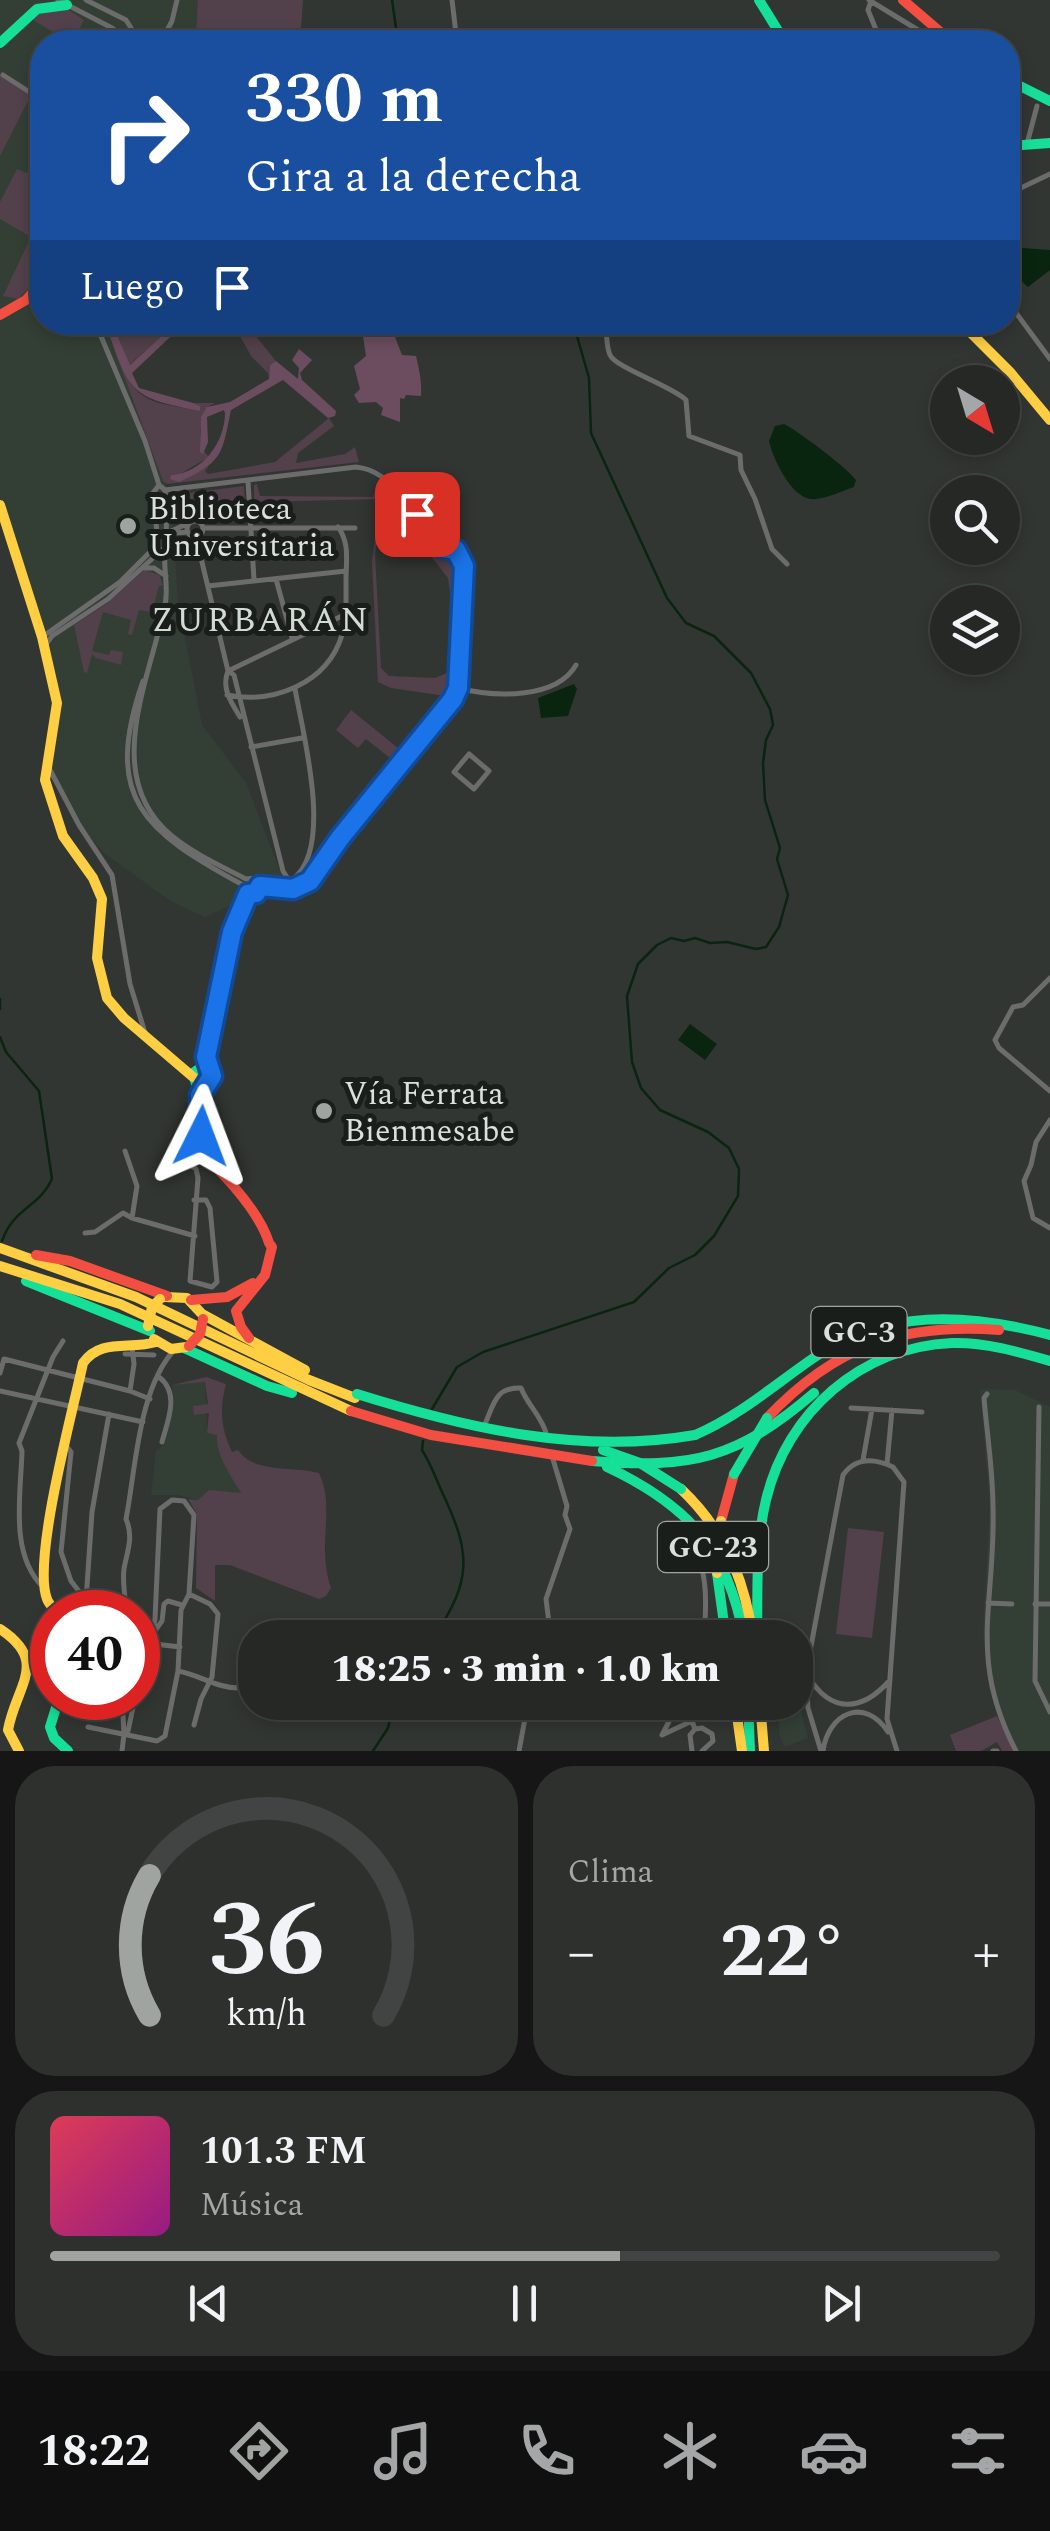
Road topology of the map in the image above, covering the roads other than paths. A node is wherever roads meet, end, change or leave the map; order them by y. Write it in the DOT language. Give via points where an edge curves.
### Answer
graph roads {
  1 [pos="86,0"];
  2 [pos="177,0"];
  3 [pos="452,0"];
  4 [pos="759,0"];
  5 [pos="903,0"];
  6 [pos="870,1"];
  7 [pos="62,3"];
  8 [pos="115,13"];
  9 [pos="108,26"];
  10 [pos="114,30"];
  11 [pos="134,30"];
  12 [pos="167,30"];
  13 [pos="456,30"];
  14 [pos="777,30"];
  15 [pos="877,30"];
  16 [pos="923,30"];
  17 [pos="931,30"];
  18 [pos="0,43"];
  19 [pos="3,75"];
  20 [pos="1020,86"];
  21 [pos="30,92"];
  22 [pos="1050,101"];
  23 [pos="1037,106"];
  24 [pos="1028,140"];
  25 [pos="1050,143"];
  26 [pos="1020,145"];
  27 [pos="1050,174"];
  28 [pos="1020,188"];
  29 [pos="30,296"];
  30 [pos="0,317"];
  31 [pos="1020,318"];
  32 [pos="100,335"];
  33 [pos="608,335"];
  34 [pos="973,335"];
  35 [pos="1050,358"];
  36 [pos="1050,420"];
  37 [pos="248,481"];
  38 [pos="159,484"];
  39 [pos="166,490"];
  40 [pos="0,505"];
  41 [pos="189,524"];
  42 [pos="338,527"];
  43 [pos="203,528"];
  44 [pos="355,528"];
  45 [pos="250,529"];
  46 [pos="188,532"];
  47 [pos="168,535"];
  48 [pos="446,536"];
  49 [pos="196,537"];
  50 [pos="162,546"];
  51 [pos="456,550"];
  52 [pos="787,564"];
  53 [pos="142,568"];
  54 [pos="346,571"];
  55 [pos="166,576"];
  56 [pos="276,578"];
  57 [pos="254,580"];
  58 [pos="208,586"];
  59 [pos="346,614"];
  60 [pos="42,638"];
  61 [pos="292,640"];
  62 [pos="576,664"];
  63 [pos="228,670"];
  64 [pos="458,688"];
  65 [pos="295,689"];
  66 [pos="227,695"];
  67 [pos="238,698"];
  68 [pos="244,724"];
  69 [pos="303,738"];
  70 [pos="251,747"];
  71 [pos="46,763"];
  72 [pos="489,771"];
  73 [pos="244,882"];
  74 [pos="260,886"];
  75 [pos="248,894"];
  76 [pos="1050,978"];
  77 [pos="146,1036"];
  78 [pos="198,1067"];
  79 [pos="1050,1091"];
  80 [pos="200,1095"];
  81 [pos="198,1110"];
  82 [pos="1050,1122"];
  83 [pos="184,1144"];
  84 [pos="126,1151"];
  85 [pos="202,1154"];
  86 [pos="194,1200"];
  87 [pos="132,1218"];
  88 [pos="1050,1228"];
  89 [pos="85,1233"];
  90 [pos="194,1236"];
  91 [pos="269,1243"];
  92 [pos="0,1248"];
  93 [pos="1,1266"];
  94 [pos="80,1270"];
  95 [pos="68,1292"];
  96 [pos="164,1298"];
  97 [pos="211,1299"];
  98 [pos="191,1300"];
  99 [pos="202,1315"];
  100 [pos="1050,1338"];
  101 [pos="154,1340"];
  102 [pos="250,1340"];
  103 [pos="63,1341"];
  104 [pos="182,1348"];
  105 [pos="130,1352"];
  106 [pos="1050,1358"];
  107 [pos="164,1363"];
  108 [pos="0,1372"];
  109 [pos="50,1372"];
  110 [pos="159,1377"];
  111 [pos="79,1379"];
  112 [pos="0,1391"];
  113 [pos="130,1391"];
  114 [pos="309,1394"];
  115 [pos="986,1394"];
  116 [pos="356,1396"];
  117 [pos="38,1399"];
  118 [pos="150,1399"];
  119 [pos="74,1405"];
  120 [pos="1039,1407"];
  121 [pos="852,1408"];
  122 [pos="872,1409"];
  123 [pos="892,1410"];
  124 [pos="922,1412"];
  125 [pos="109,1414"];
  126 [pos="456,1420"];
  127 [pos="143,1422"];
  128 [pos="162,1442"];
  129 [pos="65,1444"];
  130 [pos="862,1460"];
  131 [pos="592,1461"];
  132 [pos="887,1464"];
  133 [pos="678,1535"];
  134 [pos="44,1587"];
  135 [pos="45,1590"];
  136 [pos="78,1590"];
  137 [pos="87,1590"];
  138 [pos="125,1590"];
  139 [pos="156,1590"];
  140 [pos="189,1594"];
  141 [pos="988,1603"];
  142 [pos="1012,1604"];
  143 [pos="1035,1604"];
  144 [pos="1050,1604"];
  145 [pos="182,1605"];
  146 [pos="548,1620"];
  147 [pos="705,1620"];
  148 [pos="724,1620"];
  149 [pos="740,1620"];
  150 [pos="751,1620"];
  151 [pos="756,1620"];
  152 [pos="160,1623"];
  153 [pos="1,1627"];
  154 [pos="813,1636"];
  155 [pos="160,1645"];
  156 [pos="180,1647"];
  157 [pos="178,1671"];
  158 [pos="890,1680"];
  159 [pos="813,1682"];
  160 [pos="208,1684"];
  161 [pos="238,1687"];
  162 [pos="1050,1712"];
  163 [pos="51,1720"];
  164 [pos="123,1720"];
  165 [pos="130,1720"];
  166 [pos="525,1720"];
  167 [pos="670,1720"];
  168 [pos="738,1720"];
  169 [pos="749,1720"];
  170 [pos="761,1720"];
  171 [pos="812,1720"];
  172 [pos="692,1721"];
  173 [pos="194,1725"];
  174 [pos="88,1727"];
  175 [pos="695,1729"];
  176 [pos="124,1734"];
  177 [pos="892,1738"];
  178 [pos="692,1749"];
  179 [pos="19,1751"];
  180 [pos="68,1751"];
  181 [pos="122,1751"];
  182 [pos="519,1751"];
  183 [pos="702,1751"];
  184 [pos="742,1751"];
  185 [pos="750,1751"];
  186 [pos="764,1751"];
  187 [pos="822,1751"];
  188 [pos="897,1751"];
  189 [pos="1016,1751"];
  1 -- 8 [label="street"];
  2 -- 12 [label="street"];
  3 -- 13 [label="street"];
  4 -- 14 [label="main road"];
  5 -- 17 [label="main road"];
  6 -- 15 [label="street"];
  6 -- 16 [label="street"];
  7 -- 9 [label="street"];
  7 -- 18 [label="main road" via="38,8"];
  8 -- 9 [label="street" via="105,15"];
  8 -- 9 [label="street" via="118,24"];
  8 -- 11 [label="street"];
  9 -- 10 [label="street"];
  19 -- 21 [label="street"];
  20 -- 22 [label="main road"];
  23 -- 24 [label="street"];
  25 -- 26 [label="main road"];
  27 -- 28 [label="street"];
  29 -- 30 [label="main road"];
  31 -- 35 [label="street"];
  32 -- 38 [label="street"];
  33 -- 52 [label="street" via="618,364 686,400 689,436 740,455 772,549"];
  34 -- 36 [label="main road"];
  37 -- 39 [label="street"];
  37 -- 45 [label="street"];
  37 -- 48 [label="street" via="369,468"];
  38 -- 39 [label="street"];
  38 -- 50 [label="street" via="153,492"];
  39 -- 47 [label="street"];
  40 -- 60 [label="main road"];
  41 -- 43 [label="street"];
  41 -- 46 [label="street"];
  41 -- 47 [label="street"];
  42 -- 44 [label="street"];
  42 -- 45 [label="street"];
  42 -- 54 [label="street" via="346,539"];
  43 -- 45 [label="street"];
  43 -- 49 [label="street"];
  45 -- 57 [label="street"];
  46 -- 47 [label="street"];
  46 -- 49 [label="street"];
  47 -- 50 [label="street"];
  48 -- 51 [label="street" via="457,538"];
  48 -- 51 [label="street" via="444,548"];
  49 -- 58 [label="street"];
  50 -- 53 [label="street"];
  50 -- 55 [label="street"];
  50 -- 60 [label="street"];
  51 -- 64 [label="street" via="464,566"];
  53 -- 55 [label="street"];
  53 -- 60 [label="street" via="108,599"];
  54 -- 56 [label="street"];
  54 -- 59 [label="street"];
  55 -- 73 [label="street" via="166,603 133,741 140,790 170,835"];
  56 -- 57 [label="street"];
  56 -- 61 [label="street"];
  57 -- 58 [label="street"];
  58 -- 63 [label="street"];
  59 -- 61 [label="street"];
  59 -- 65 [label="street" via="336,650"];
  60 -- 71 [label="main road" via="58,712"];
  61 -- 63 [label="street"];
  62 -- 64 [label="street" via="564,680 540,690"];
  63 -- 66 [label="street"];
  63 -- 67 [label="street"];
  64 -- 74 [label="street" via="308,878 286,888"];
  65 -- 67 [label="street"];
  65 -- 69 [label="street"];
  66 -- 67 [label="street"];
  66 -- 68 [label="street"];
  67 -- 68 [label="street"];
  68 -- 70 [label="street"];
  69 -- 70 [label="street"];
  69 -- 70 [label="street" via="314,832 296,878 288,879 283,870"];
  71 -- 77 [label="street" via="112,875"];
  71 -- 77 [label="main road" via="63,836 102,899 97,958 107,998"];
  72 -- 72 [label="street" via="469,754 454,772 474,789"];
  73 -- 74 [label="street" via="256,878"];
  73 -- 75 [label="street"];
  74 -- 75 [label="street"];
  75 -- 78 [label="street"];
  76 -- 79 [label="street" via="1014,1007 994,1040"];
  77 -- 78 [label="main road"];
  78 -- 80 [label="main road"];
  78 -- 80 [label="main road" via="212,1076"];
  80 -- 81 [label="main road"];
  81 -- 83 [label="main road"];
  81 -- 85 [label="main road"];
  82 -- 88 [label="street" via="1024,1181 1033,1218"];
  83 -- 85 [label="main road"];
  83 -- 86 [label="street" via="179,1158 198,1172"];
  84 -- 87 [label="street" via="137,1186"];
  85 -- 91 [label="main road" via="258,1216"];
  86 -- 90 [label="street"];
  86 -- 90 [label="street" via="206,1200 210,1208 217,1282 212,1286 190,1280"];
  87 -- 89 [label="street" via="123,1212"];
  87 -- 90 [label="street"];
  91 -- 97 [label="main road" via="255,1280 240,1292"];
  91 -- 102 [label="main road" via="269,1268 236,1303"];
  92 -- 94 [label="main road"];
  93 -- 95 [label="main road, GC-3"];
  94 -- 96 [label="main road"];
  94 -- 116 [label="main road"];
  95 -- 101 [label="main road"];
  95 -- 114 [label="main road, GC-3" via="159,1321"];
  96 -- 98 [label="main road"];
  96 -- 101 [label="main road, bridge" via="152,1308"];
  97 -- 98 [label="main road"];
  97 -- 99 [label="main road"];
  98 -- 99 [label="main road"];
  99 -- 102 [label="main road"];
  99 -- 104 [label="main road, bridge" via="200,1334"];
  100 -- 116 [label="main road, GC-3, bridge" via="967,1317 890,1322 842,1340 740,1414 663,1444 616,1446 477,1426"];
  100 -- 148 [label="main road, bridge" via="951,1326 892,1334 846,1351 785,1397 748,1446 721,1521"];
  101 -- 104 [label="main road"];
  101 -- 105 [label="main road"];
  101 -- 105 [label="street"];
  101 -- 107 [label="street"];
  102 -- 116 [label="main road"];
  103 -- 109 [label="street"];
  104 -- 107 [label="street"];
  104 -- 114 [label="main road" via="266,1386"];
  105 -- 111 [label="main road" via="107,1344 96,1348"];
  105 -- 113 [label="street"];
  106 -- 131 [label="main road, GC-3, bridge" via="964,1337 892,1347 841,1372 756,1438 704,1460 657,1466"];
  106 -- 151 [label="main road" via="989,1346 926,1346 894,1352 826,1392 794,1432 771,1481 758,1551"];
  107 -- 110 [label="street"];
  108 -- 109 [label="street" via="4,1359"];
  109 -- 111 [label="street"];
  109 -- 117 [label="street"];
  110 -- 118 [label="street"];
  110 -- 128 [label="street" via="172,1403"];
  111 -- 113 [label="street"];
  111 -- 119 [label="main road"];
  112 -- 117 [label="street"];
  113 -- 118 [label="street"];
  114 -- 131 [label="main road, GC-3, bridge" via="431,1435"];
  115 -- 141 [label="street" via="994,1507"];
  116 -- 150 [label="main road, GC-23, bridge" via="478,1432 598,1449 640,1463 681,1489 713,1522 728,1546"];
  117 -- 119 [label="street"];
  117 -- 134 [label="street" via="19,1443 20,1541"];
  118 -- 127 [label="street"];
  119 -- 125 [label="street"];
  119 -- 129 [label="main road"];
  120 -- 143 [label="street"];
  121 -- 122 [label="street"];
  122 -- 123 [label="street"];
  122 -- 130 [label="street"];
  123 -- 124 [label="street"];
  123 -- 132 [label="street"];
  125 -- 127 [label="street"];
  125 -- 137 [label="street"];
  126 -- 146 [label="street" via="481,1430 499,1392 521,1388 543,1422 570,1530 546,1599"];
  127 -- 138 [label="street" via="126,1519"];
  129 -- 134 [label="main road"];
  129 -- 136 [label="street" via="71,1452 60,1552"];
  130 -- 132 [label="street"];
  130 -- 154 [label="street" via="843,1475"];
  131 -- 149 [label="main road, GC-23" via="676,1505 715,1550"];
  132 -- 158 [label="street" via="904,1482"];
  133 -- 147 [label="street" via="698,1556"];
  134 -- 135 [label="main road"];
  139 -- 140 [label="street" via="160,1510 176,1499 194,1511"];
  140 -- 145 [label="street"];
  140 -- 160 [label="street" via="218,1614"];
  141 -- 142 [label="street"];
  141 -- 189 [label="street" via="990,1679"];
  143 -- 144 [label="street"];
  143 -- 162 [label="street" via="1035,1681"];
  145 -- 152 [label="street" via="164,1604"];
  145 -- 156 [label="street"];
  153 -- 179 [label="main road" via="26,1652 8,1730"];
  155 -- 156 [label="street"];
  156 -- 157 [label="street"];
  157 -- 160 [label="street"];
  157 -- 176 [label="street" via="162,1739"];
  158 -- 159 [label="street" via="858,1704 825,1698"];
  158 -- 177 [label="street"];
  160 -- 161 [label="street"];
  160 -- 173 [label="street"];
  163 -- 180 [label="main road" via="48,1727"];
  164 -- 176 [label="street"];
  165 -- 176 [label="street"];
  166 -- 182 [label="street"];
  167 -- 172 [label="street" via="662,1735"];
  168 -- 184 [label="main road"];
  169 -- 185 [label="main road"];
  170 -- 186 [label="main road"];
  171 -- 187 [label="street"];
  172 -- 175 [label="street"];
  174 -- 176 [label="street"];
  175 -- 178 [label="street"];
  175 -- 183 [label="street" via="706,1728 713,1738"];
  176 -- 181 [label="street"];
  177 -- 187 [label="street" via="882,1723 858,1712 844,1714 831,1724"];
  177 -- 188 [label="street"];
  178 -- 183 [label="street"];
}
